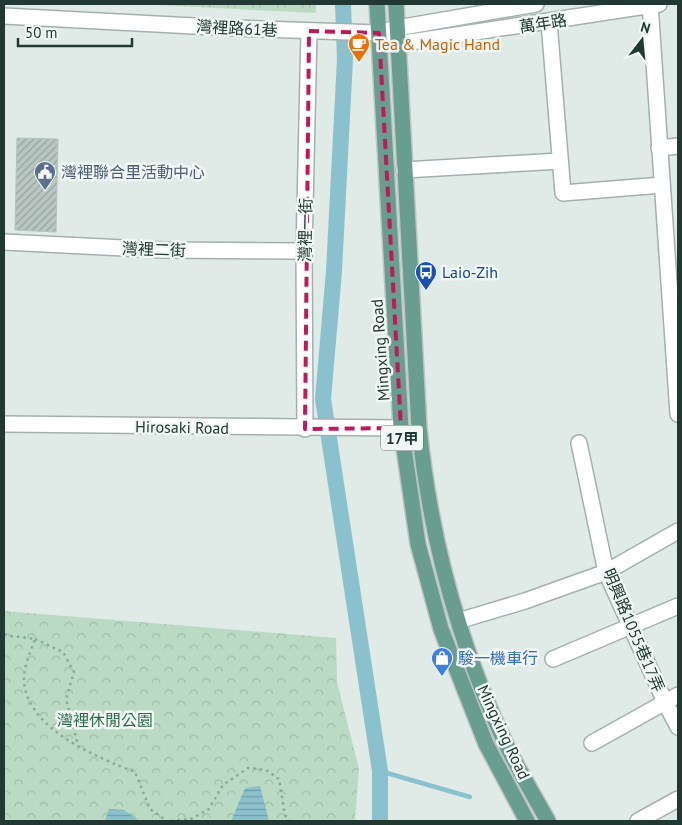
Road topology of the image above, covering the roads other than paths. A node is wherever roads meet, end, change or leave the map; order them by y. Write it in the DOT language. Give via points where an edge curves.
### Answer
graph roads {
  1 [pos="377,4"];
  2 [pos="396,4"];
  3 [pos="536,4"];
  4 [pos="654,4"];
  5 [pos="4,16"];
  6 [pos="549,22"];
  7 [pos="397,28"];
  8 [pos="314,32"];
  9 [pos="378,33"];
  10 [pos="397,44"];
  11 [pos="678,146"];
  12 [pos="660,148"];
  13 [pos="560,161"];
  14 [pos="404,170"];
  15 [pos="662,186"];
  16 [pos="4,242"];
  17 [pos="304,251"];
  18 [pos="675,293"];
  19 [pos="678,414"];
  20 [pos="4,424"];
  21 [pos="401,428"];
  22 [pos="305,429"];
  23 [pos="579,443"];
  24 [pos="678,531"];
  25 [pos="606,572"];
  26 [pos="678,606"];
  27 [pos="458,621"];
  28 [pos="630,626"];
  29 [pos="553,659"];
  30 [pos="678,695"];
  31 [pos="665,702"];
  32 [pos="678,727"];
  33 [pos="592,743"];
  34 [pos="678,799"];
  35 [pos="527,821"];
  36 [pos="548,821"];
  37 [pos="638,821"];
  1 -- 9 [label="main road, Mingxing Road / 17甲"];
  2 -- 7 [label="main road, 17甲"];
  3 -- 7 [label="street, 萬年路"];
  4 -- 6 [label="street, 萬年路"];
  4 -- 12 [label="street"];
  5 -- 8 [label="street, 灣裡路61巷"];
  6 -- 10 [label="street, 萬年路"];
  6 -- 13 [label="street"];
  7 -- 9 [label="street, 萬年路"];
  7 -- 10 [label="main road, 17甲"];
  8 -- 9 [label="street, 灣裡路61巷"];
  8 -- 17 [label="street, 灣裡一街"];
  9 -- 10 [label="street"];
  9 -- 21 [label="main road, Mingxing Road / 17甲"];
  10 -- 14 [label="main road, Mingxing Road / 17甲"];
  11 -- 12 [label="street"];
  12 -- 15 [label="street"];
  13 -- 14 [label="street"];
  13 -- 15 [label="street" via="563,193"];
  14 -- 27 [label="main road, Mingxing Road / 17甲" via="422,454 437,540"];
  15 -- 18 [label="street"];
  16 -- 17 [label="street, 灣裡二街" via="164,250"];
  17 -- 22 [label="street, 灣裡一街"];
  18 -- 19 [label="street"];
  20 -- 22 [label="street, Hirosaki Road"];
  21 -- 22 [label="street, Hirosaki Road"];
  21 -- 35 [label="main road, Mingxing Road / 17甲" via="418,544 441,629 486,744"];
  23 -- 25 [label="street, 明興路1055巷17弄"];
  24 -- 25 [label="street"];
  25 -- 27 [label="street"];
  25 -- 28 [label="street, 明興路1055巷17弄"];
  26 -- 28 [label="street"];
  27 -- 36 [label="main road, Mingxing Road / 17甲" via="503,738"];
  28 -- 29 [label="street"];
  28 -- 31 [label="street, 明興路1055巷17弄"];
  30 -- 31 [label="street"];
  31 -- 32 [label="street, 明興路1055巷17弄"];
  31 -- 33 [label="street"];
  34 -- 37 [label="street"];
}
